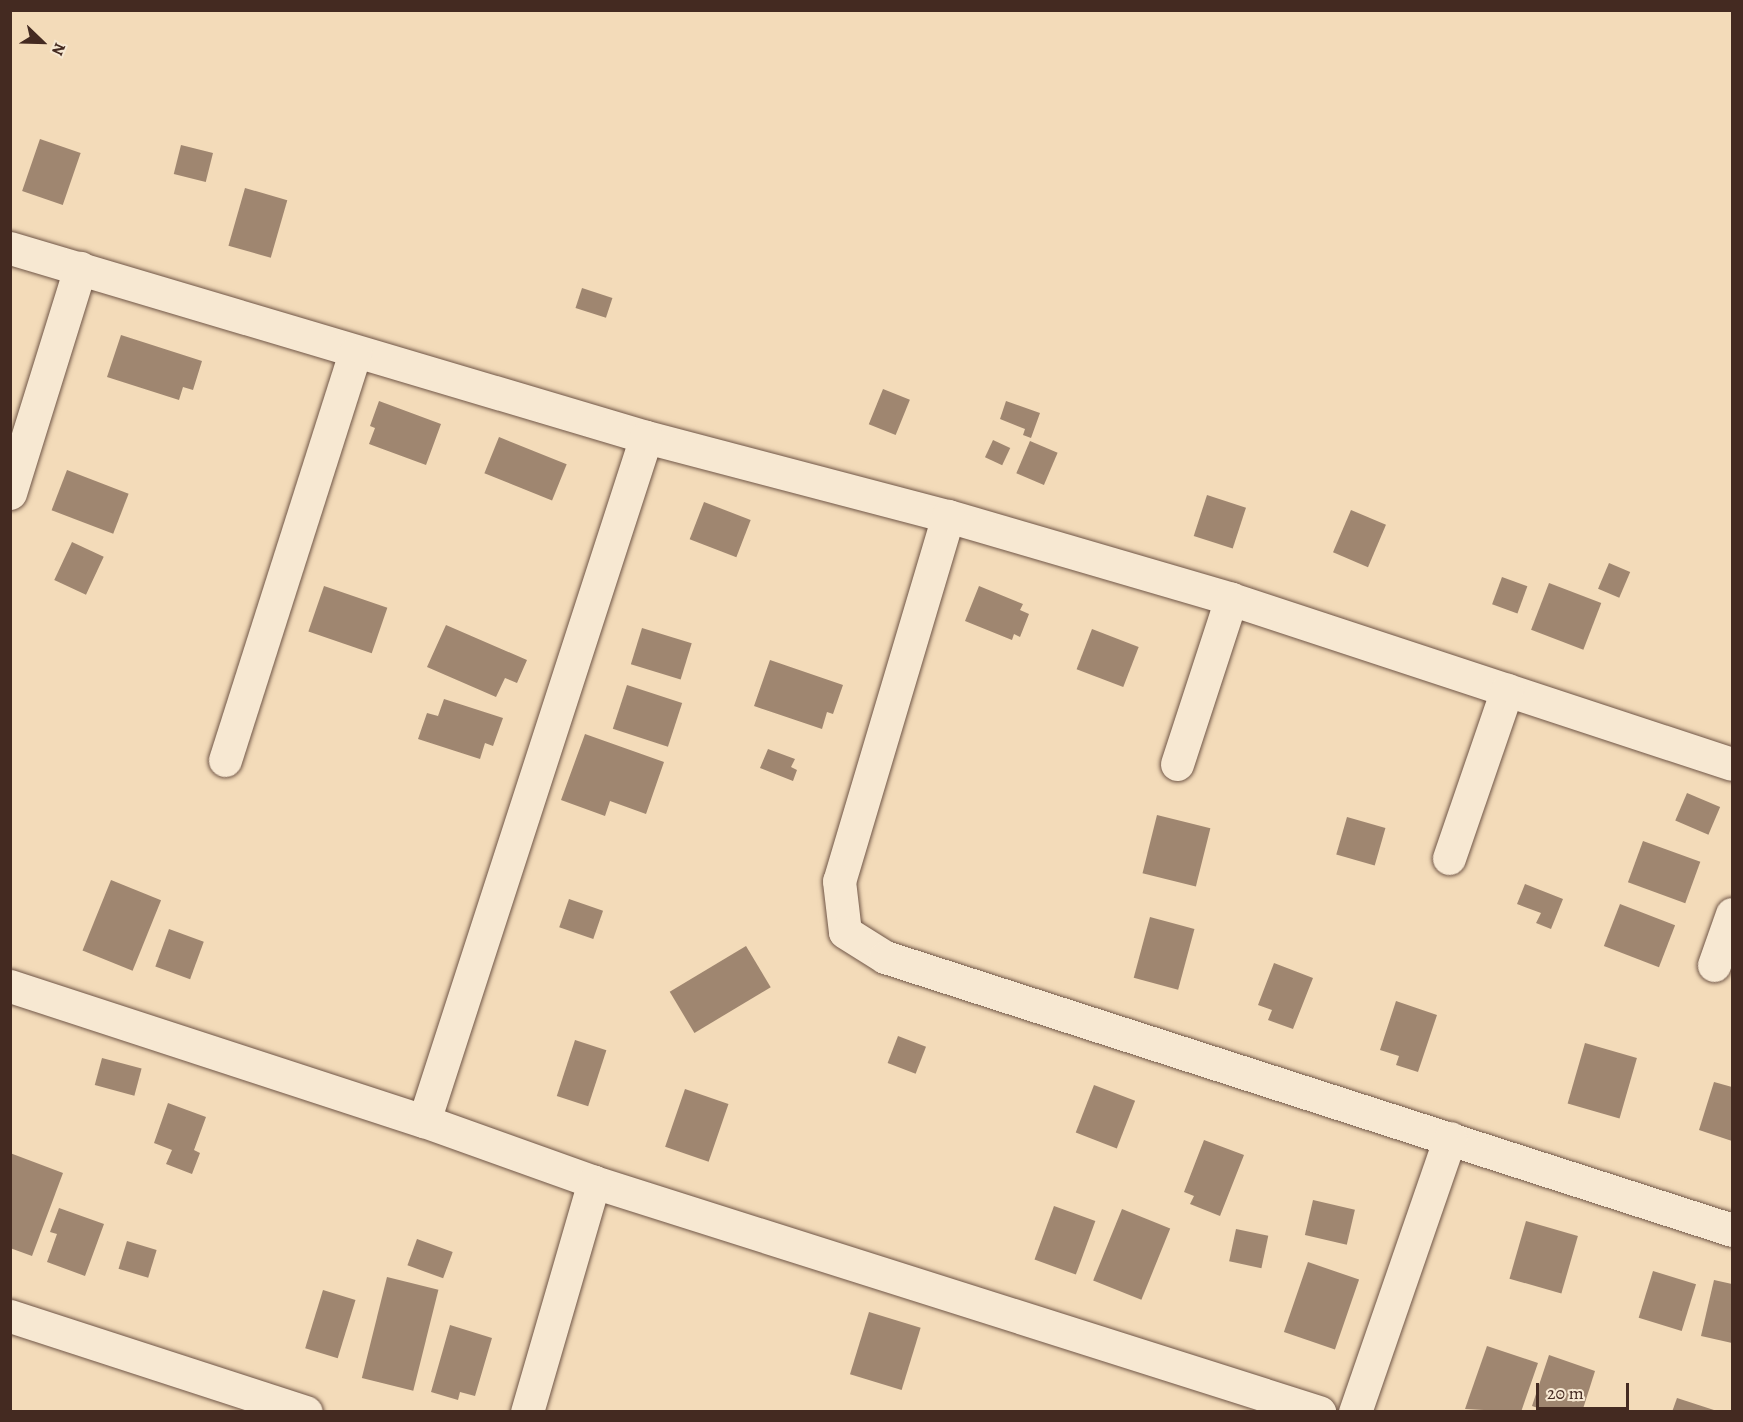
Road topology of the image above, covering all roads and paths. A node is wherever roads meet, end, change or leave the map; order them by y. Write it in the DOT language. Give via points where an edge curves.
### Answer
graph roads {
  1 [pos="10,248"];
  2 [pos="80,268"];
  3 [pos="355,352"];
  4 [pos="646,437"];
  5 [pos="10,492"];
  6 [pos="948,516"];
  7 [pos="1231,599"];
  8 [pos="1507,690"];
  9 [pos="225,760"];
  10 [pos="1177,764"];
  11 [pos="1732,764"];
  12 [pos="1449,858"];
  13 [pos="1732,914"];
  14 [pos="1714,965"];
  15 [pos="10,986"];
  16 [pos="424,1121"];
  17 [pos="1450,1138"];
  18 [pos="594,1182"];
  19 [pos="1732,1230"];
  20 [pos="10,1316"];
  21 [pos="306,1412"];
  22 [pos="526,1412"];
  23 [pos="1319,1412"];
  24 [pos="1355,1412"];
  1 -- 2 [label="street"];
  2 -- 3 [label="street"];
  2 -- 5 [label="street"];
  3 -- 4 [label="street"];
  3 -- 9 [label="street"];
  4 -- 6 [label="street"];
  4 -- 16 [label="street"];
  6 -- 7 [label="street"];
  6 -- 17 [label="street" via="840,881 845,933 885,957"];
  7 -- 8 [label="street"];
  7 -- 10 [label="street"];
  8 -- 11 [label="street"];
  8 -- 12 [label="street"];
  13 -- 14 [label="street"];
  15 -- 16 [label="street"];
  16 -- 18 [label="street"];
  17 -- 19 [label="street"];
  17 -- 24 [label="street"];
  18 -- 22 [label="street"];
  18 -- 23 [label="street"];
  20 -- 21 [label="street"];
}
